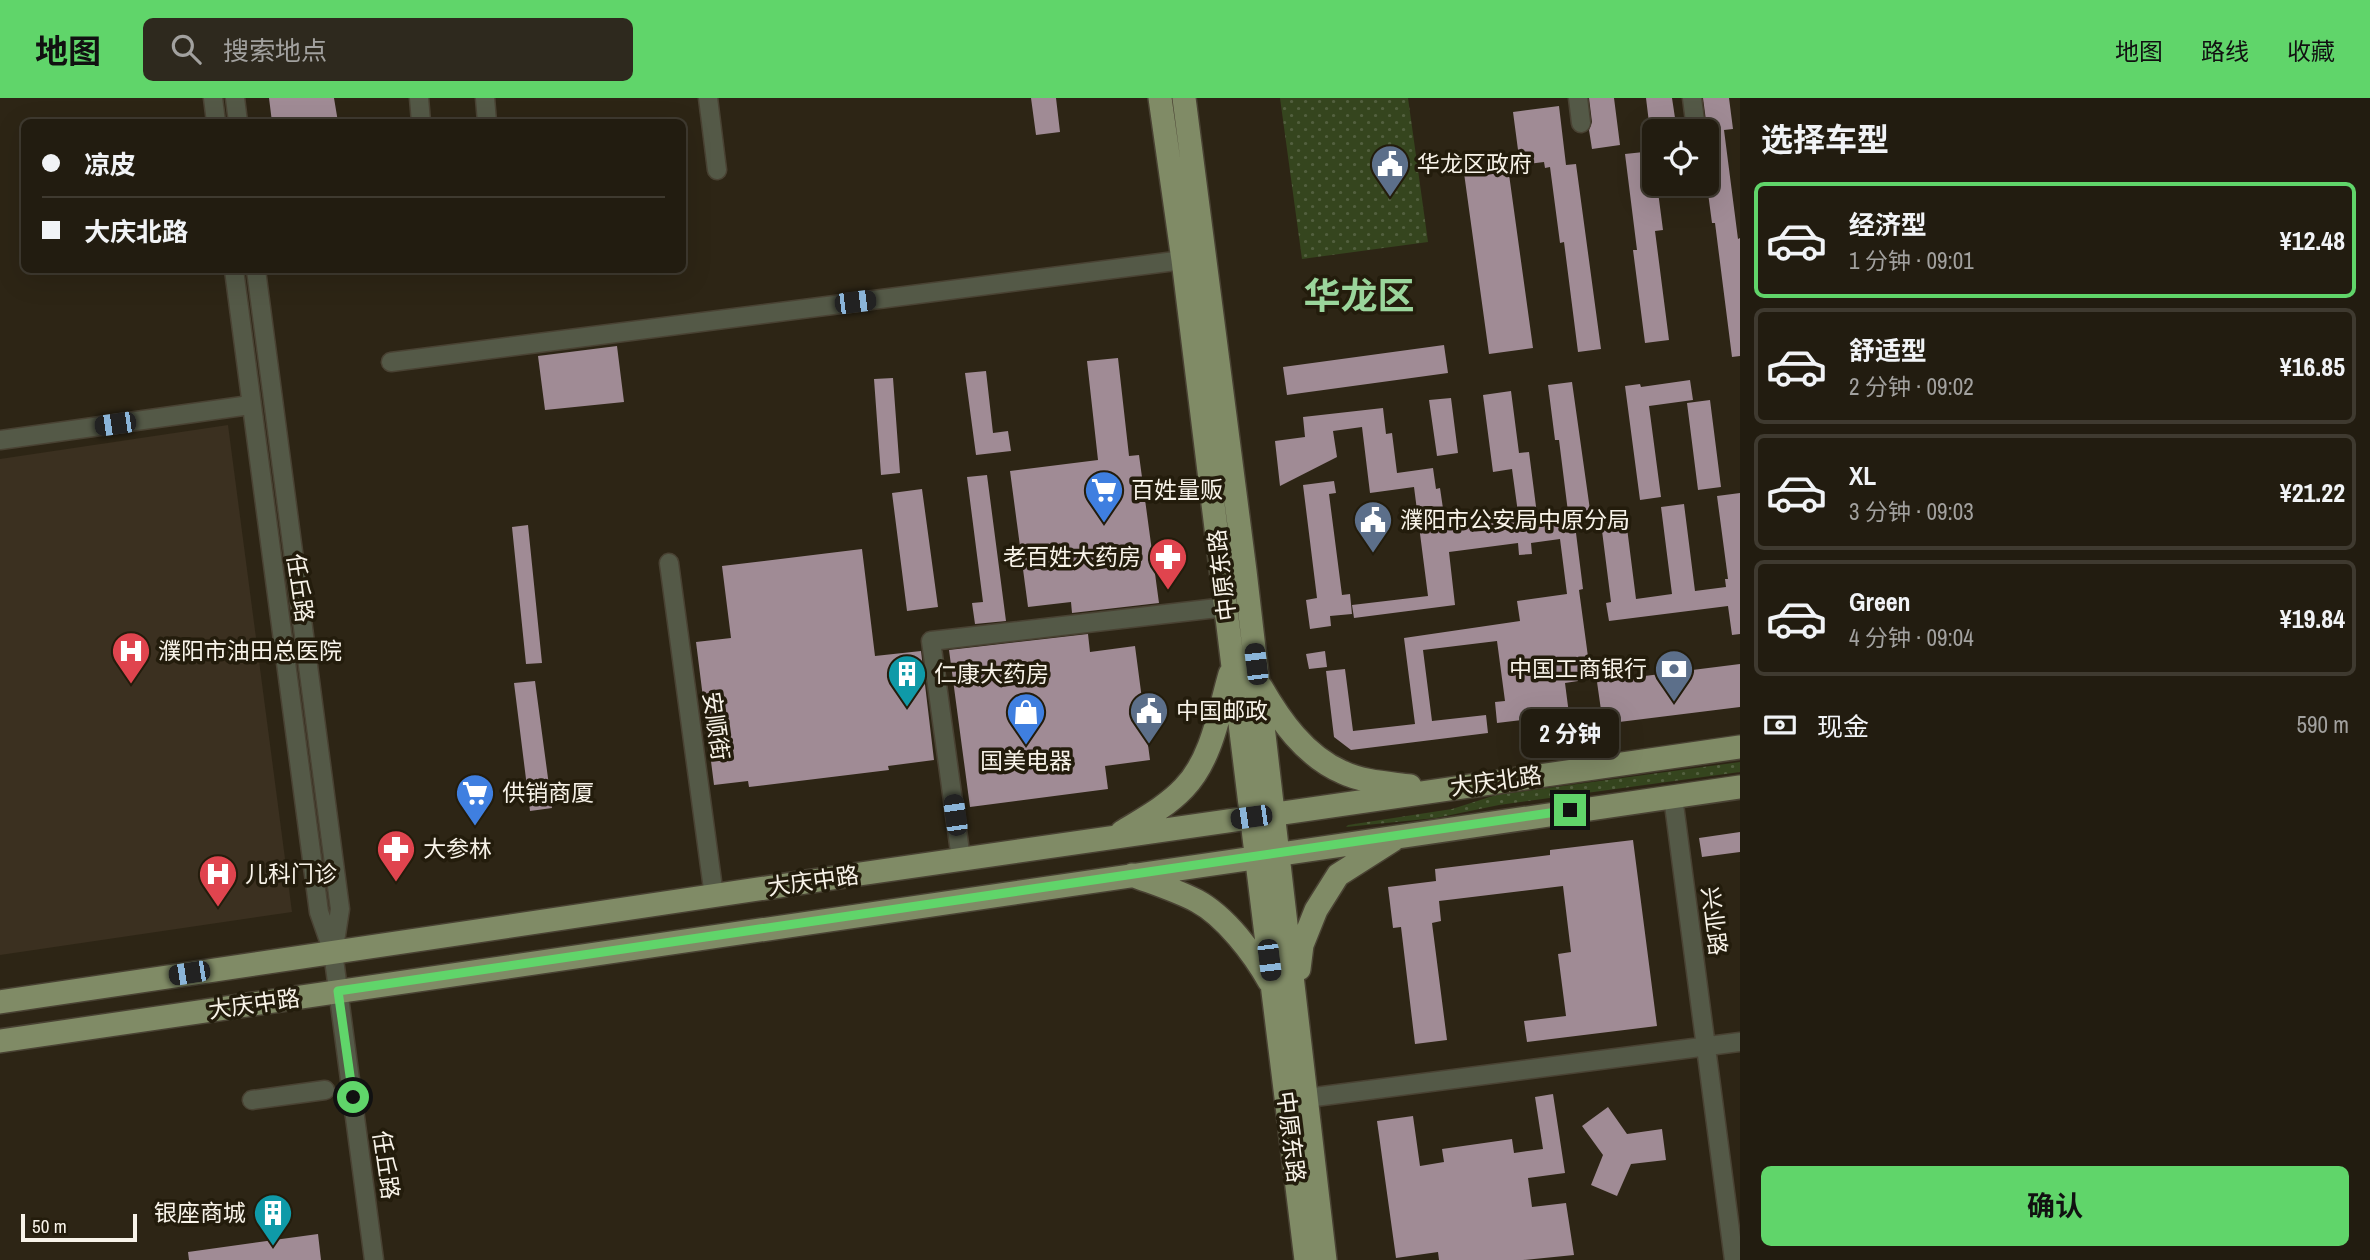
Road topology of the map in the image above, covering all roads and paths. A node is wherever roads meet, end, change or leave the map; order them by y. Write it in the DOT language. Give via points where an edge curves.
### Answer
graph roads {
  1 [pos="213,98"];
  2 [pos="234,98"];
  3 [pos="419,98"];
  4 [pos="485,98"];
  5 [pos="708,98"];
  6 [pos="1160,98"];
  7 [pos="1184,98"];
  8 [pos="1578,98"];
  9 [pos="1692,98"];
  10 [pos="216,119"];
  11 [pos="238,119"];
  12 [pos="421,119"];
  13 [pos="487,119"];
  14 [pos="1695,119"];
  15 [pos="1581,123"];
  16 [pos="717,170"];
  17 [pos="1183,260"];
  18 [pos="234,273"];
  19 [pos="256,273"];
  20 [pos="391,362"];
  21 [pos="250,405"];
  22 [pos="0,440"];
  23 [pos="669,563"];
  24 [pos="1226,607"];
  25 [pos="1233,664"];
  26 [pos="1258,681"];
  27 [pos="1740,747"];
  28 [pos="1740,788"];
  29 [pos="1434,790"];
  30 [pos="1673,797"];
  31 [pos="1262,815"];
  32 [pos="1406,834"];
  33 [pos="1113,837"];
  34 [pos="1267,854"];
  35 [pos="961,859"];
  36 [pos="1129,874"];
  37 [pos="713,896"];
  38 [pos="333,951"];
  39 [pos="1273,986"];
  40 [pos="338,991"];
  41 [pos="0,1002"];
  42 [pos="1296,1007"];
  43 [pos="0,1041"];
  44 [pos="1740,1042"];
  45 [pos="1706,1046"];
  46 [pos="326,1090"];
  47 [pos="1307,1098"];
  48 [pos="251,1100"];
  49 [pos="374,1260"];
  50 [pos="1306,1260"];
  51 [pos="1325,1260"];
  52 [pos="1734,1260"];
  1 -- 10 [label="street"];
  2 -- 11 [label="street"];
  3 -- 12 [label="street"];
  4 -- 13 [label="street"];
  5 -- 16 [label="street"];
  6 -- 17 [label="main road, 中原东路"];
  7 -- 26 [label="main road, 中原东路"];
  8 -- 15 [label="street"];
  9 -- 14 [label="street"];
  17 -- 20 [label="street"];
  17 -- 24 [label="main road, 中原东路"];
  18 -- 21 [label="street, 任丘路"];
  19 -- 38 [label="street, 任丘路" via="340,909"];
  21 -- 22 [label="street"];
  21 -- 38 [label="street, 任丘路" via="318,912"];
  23 -- 37 [label="street, 安顺街"];
  24 -- 25 [label="main road, 中原东路"];
  24 -- 35 [label="street" via="932,641"];
  25 -- 31 [label="main road, 中原东路"];
  25 -- 33 [label="main road" via="1204,759 1184,788"];
  26 -- 29 [label="main road" via="1303,746 1341,772"];
  26 -- 31 [label="main road, 中原东路"];
  27 -- 29 [label="main road, 大庆北路"];
  28 -- 30 [label="main road, 大庆北路"];
  29 -- 31 [label="main road, 大庆北路"];
  30 -- 32 [label="main road, 大庆北路"];
  30 -- 45 [label="street, 兴业路"];
  31 -- 33 [label="main road, 大庆中路"];
  31 -- 34 [label="main road, 中原东路"];
  32 -- 34 [label="main road, 大庆北路"];
  32 -- 42 [label="main road" via="1338,875 1316,910 1302,945"];
  33 -- 35 [label="main road, 大庆中路"];
  34 -- 36 [label="main road, 大庆中路"];
  34 -- 39 [label="main road, 中原东路"];
  34 -- 42 [label="main road, 中原东路"];
  35 -- 37 [label="main road, 大庆中路"];
  36 -- 39 [label="main road" via="1198,902 1217,916"];
  36 -- 40 [label="main road, 大庆中路"];
  37 -- 38 [label="main road, 大庆中路"];
  38 -- 40 [label="street, 任丘路"];
  38 -- 41 [label="main road, 大庆中路"];
  39 -- 50 [label="main road, 中原东路"];
  40 -- 43 [label="main road, 大庆中路"];
  40 -- 49 [label="street, 任丘路"];
  42 -- 47 [label="main road, 中原东路"];
  44 -- 45 [label="street"];
  45 -- 47 [label="street"];
  45 -- 52 [label="street, 兴业路"];
  46 -- 48 [label="street"];
  47 -- 51 [label="main road, 中原东路"];
}
